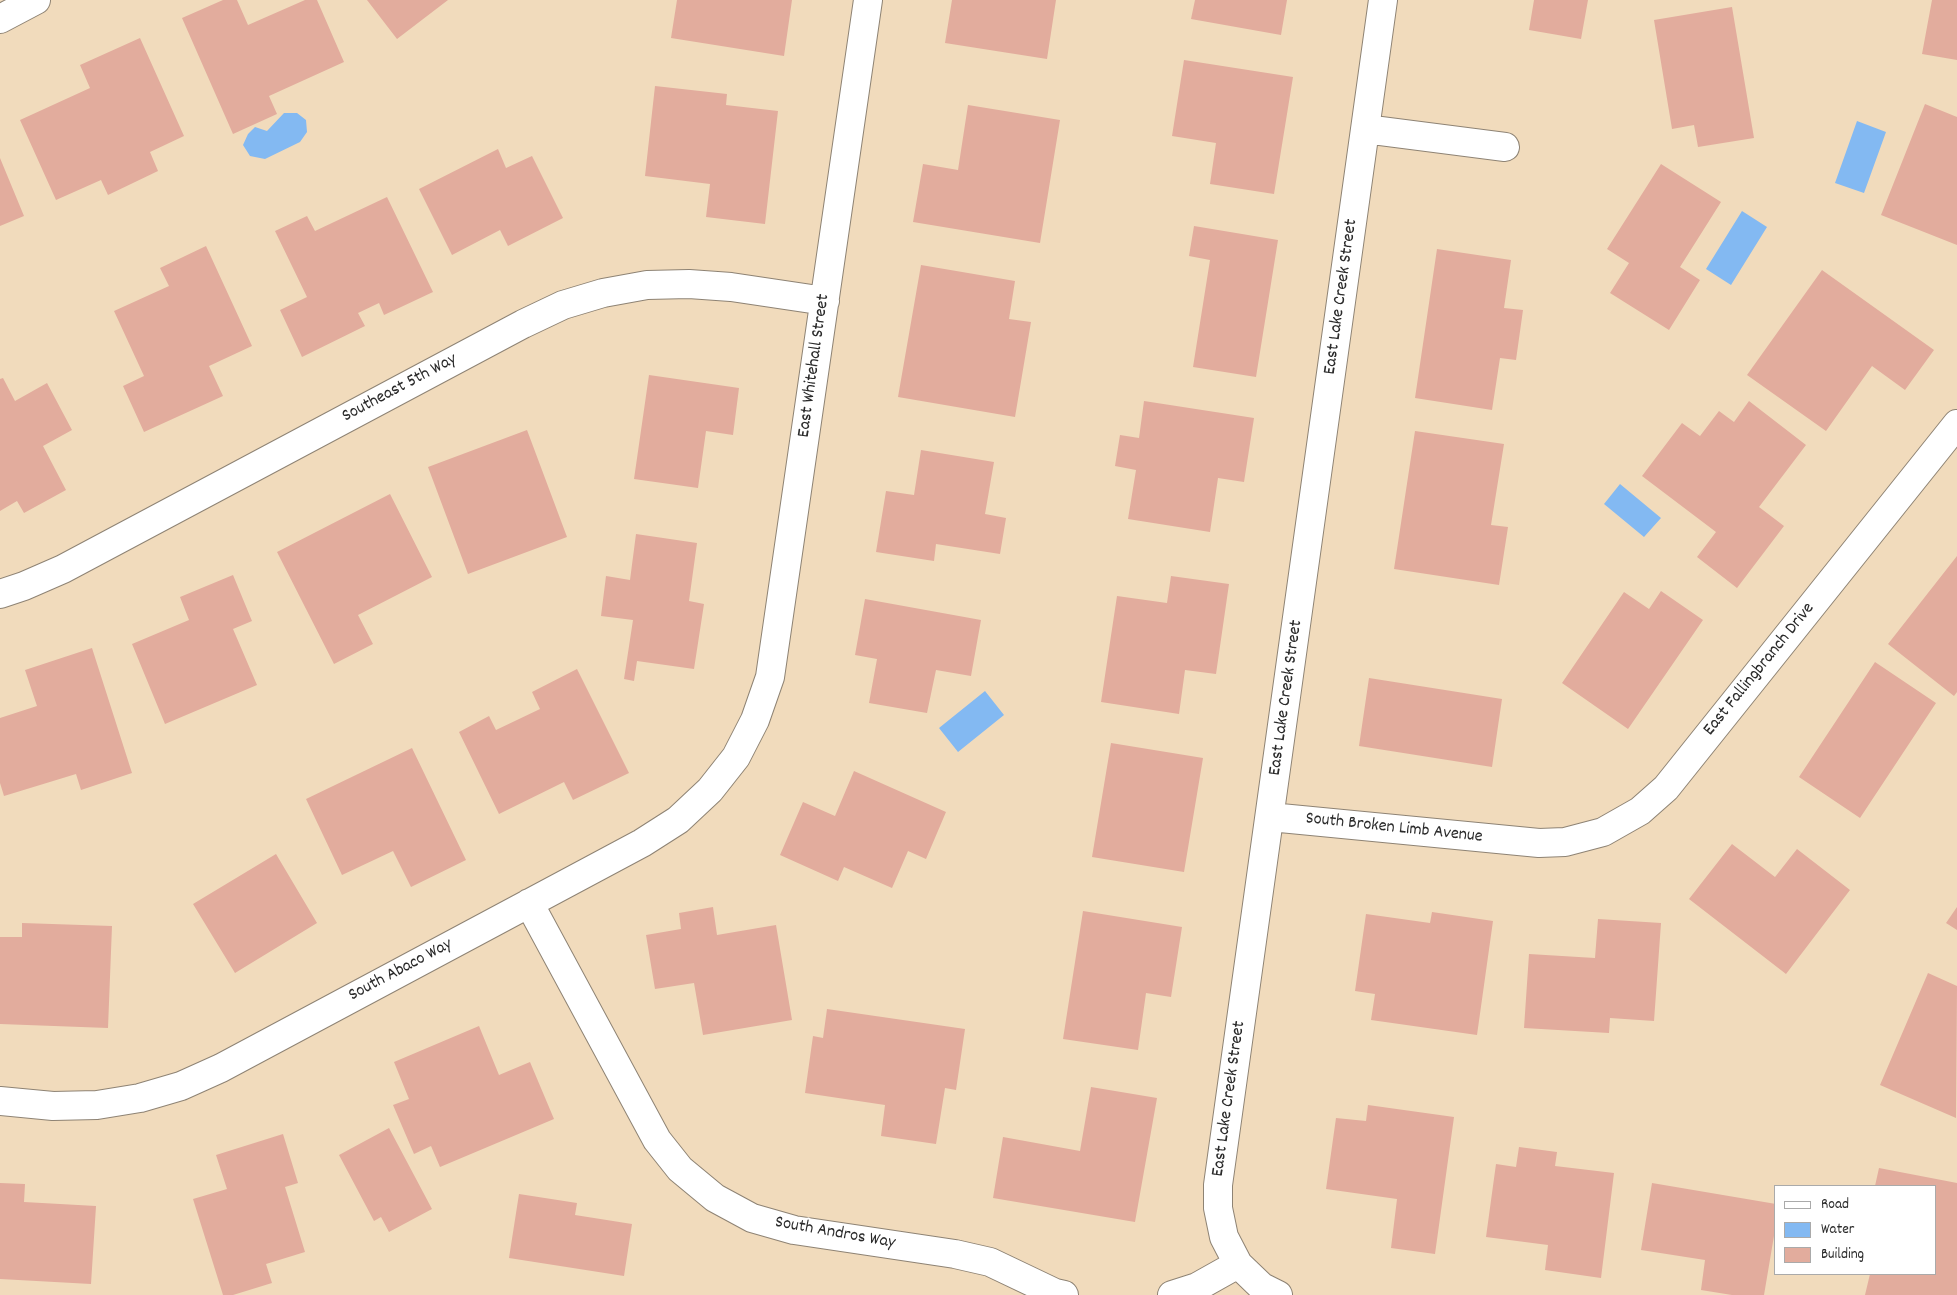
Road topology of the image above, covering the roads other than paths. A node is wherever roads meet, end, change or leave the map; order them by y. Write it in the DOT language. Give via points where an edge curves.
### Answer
graph roads {
  1 [pos="36,0"];
  2 [pos="868,0"];
  3 [pos="1383,0"];
  4 [pos="0,19"];
  5 [pos="1366,129"];
  6 [pos="1505,146"];
  7 [pos="825,301"];
  8 [pos="1957,424"];
  9 [pos="0,594"];
  10 [pos="750,730"];
  11 [pos="1270,817"];
  12 [pos="1517,841"];
  13 [pos="529,903"];
  14 [pos="0,1101"];
  15 [pos="1238,1264"];
  16 [pos="1064,1295"];
  17 [pos="1172,1295"];
  18 [pos="1278,1295"];
  1 -- 4 [label="street"];
  2 -- 7 [label="street, East Whitehall Street"];
  3 -- 5 [label="street, East Lake Creek Street"];
  5 -- 6 [label="street"];
  5 -- 11 [label="street, East Lake Creek Street"];
  7 -- 9 [label="street, Southeast 5th Way" via="689,284 647,285 603,293 562,306 63,569"];
  7 -- 10 [label="street, East Whitehall Street" via="770,677"];
  8 -- 12 [label="street, East Fallingbranch Drive" via="1666,788 1640,812 1603,832 1565,842"];
  10 -- 13 [label="street, South Abaco Way" via="736,757 710,790 678,820 642,843"];
  11 -- 12 [label="street, South Broken Limb Avenue"];
  11 -- 15 [label="street, East Lake Creek Street" via="1218,1184 1218,1208 1224,1236"];
  13 -- 14 [label="street, South Abaco Way" via="221,1068 181,1086 140,1098 97,1105 54,1106"];
  13 -- 16 [label="street, South Andros Way" via="657,1140 680,1169 715,1198 752,1218 794,1230 990,1262"];
  15 -- 17 [label="street" via="1197,1287"];
  15 -- 18 [label="street" via="1262,1287"];
}
